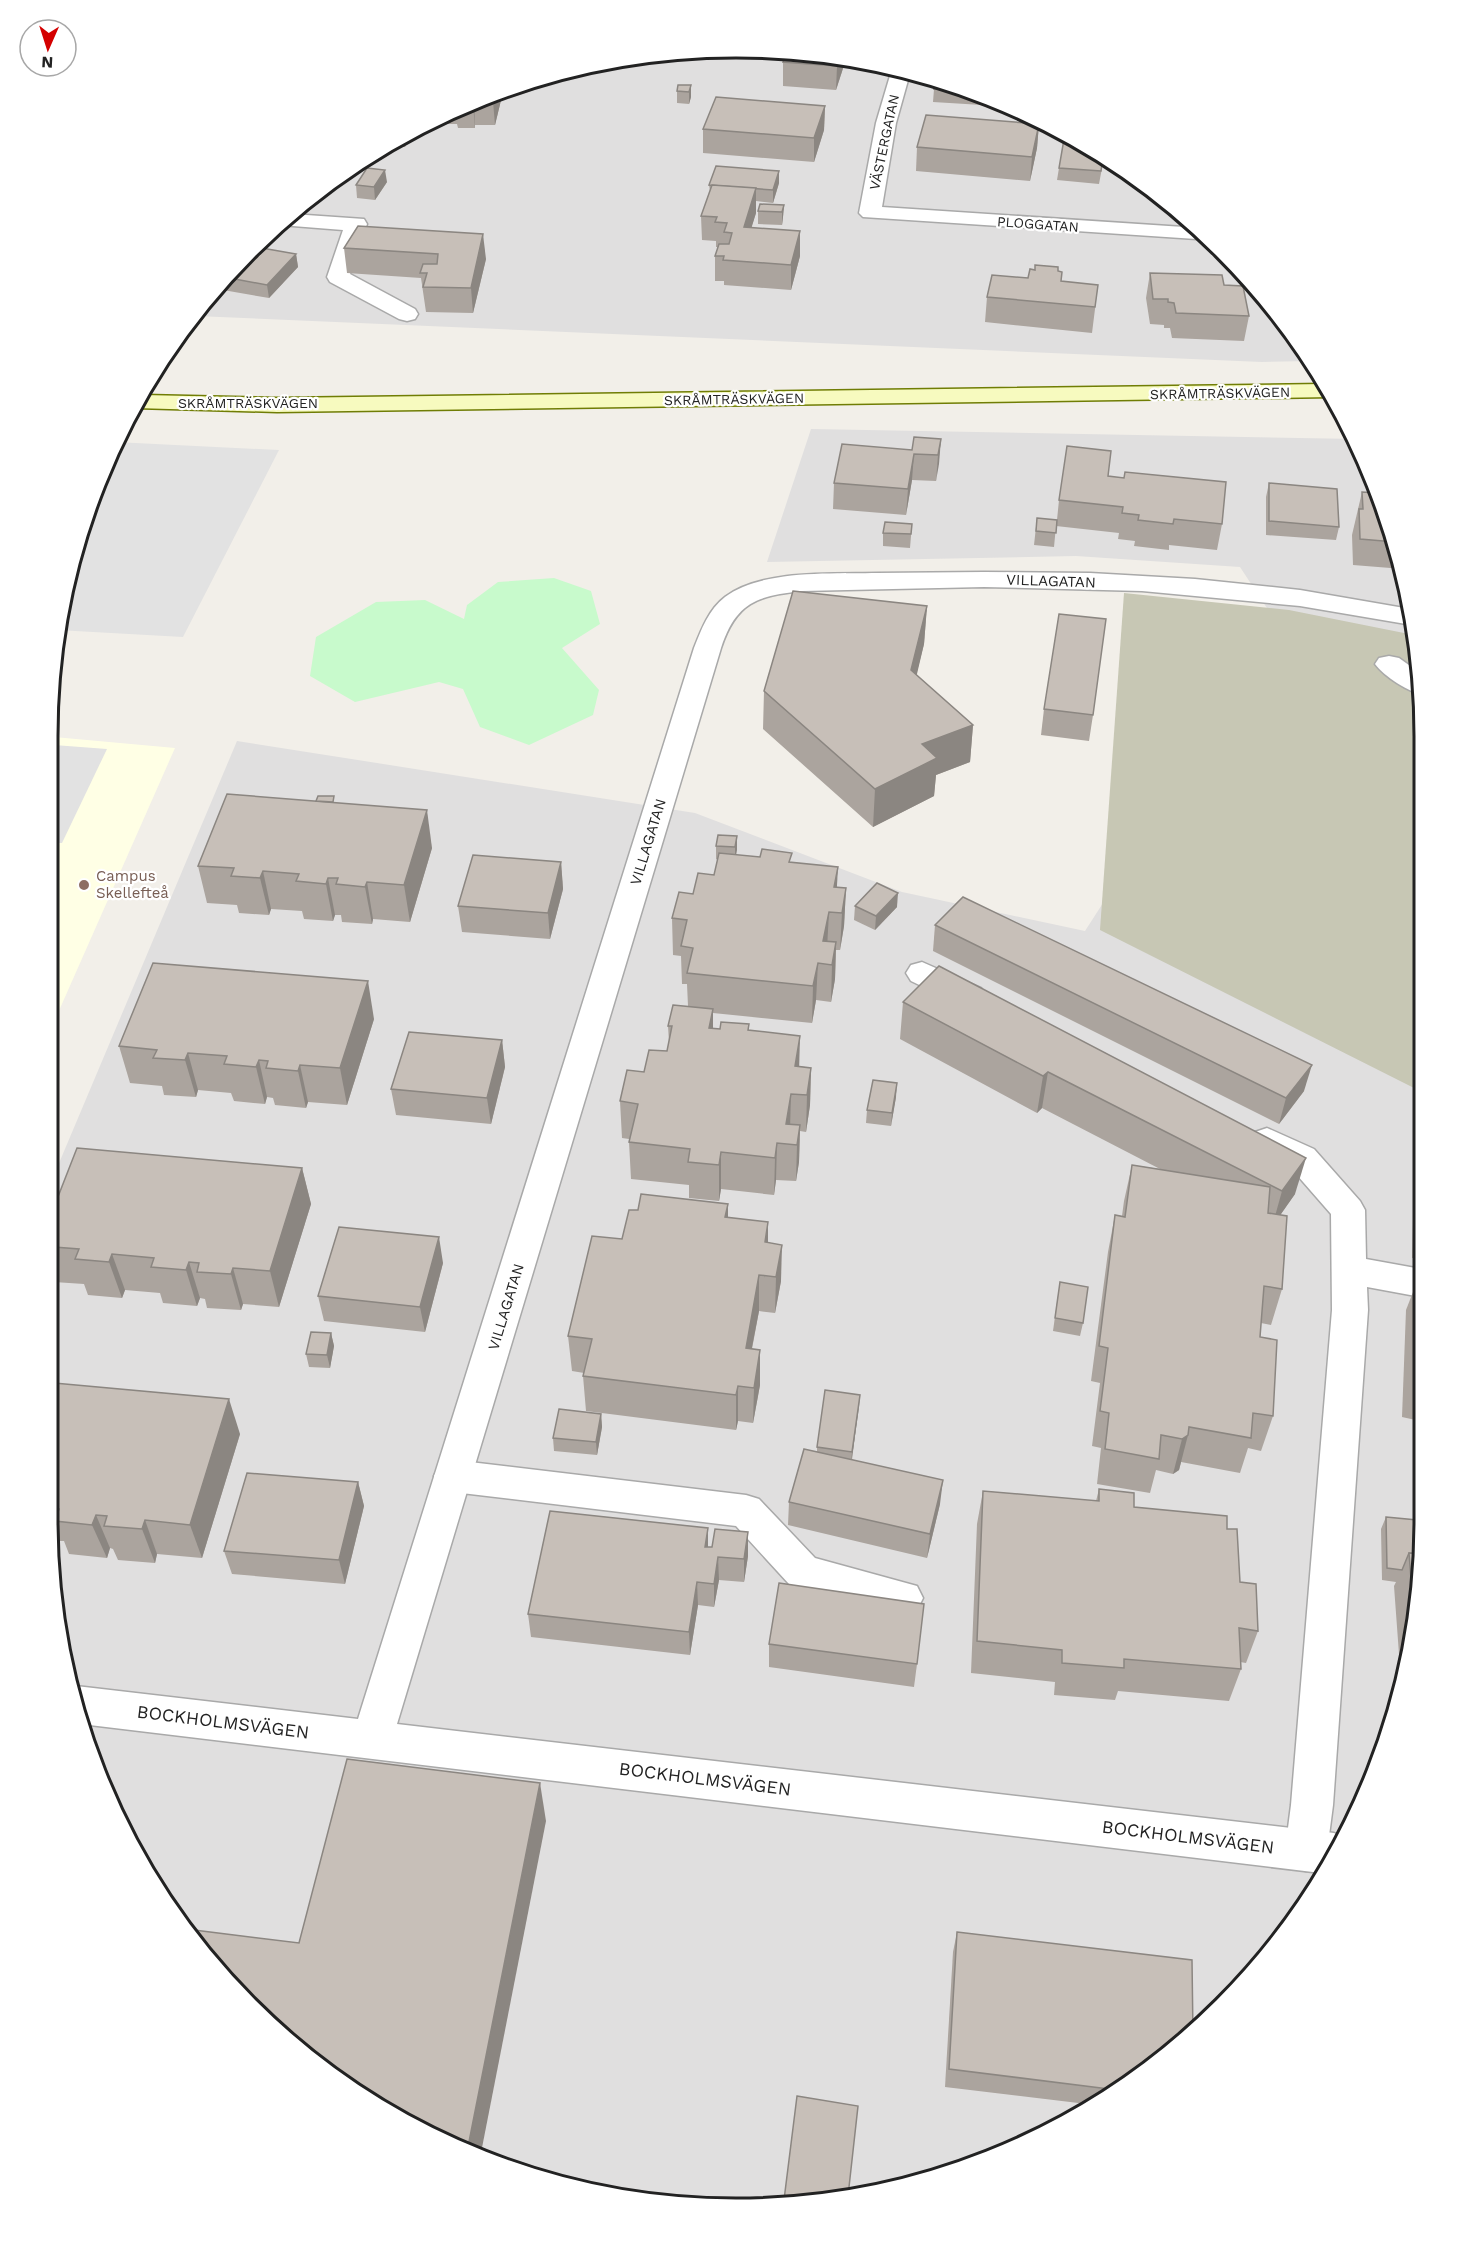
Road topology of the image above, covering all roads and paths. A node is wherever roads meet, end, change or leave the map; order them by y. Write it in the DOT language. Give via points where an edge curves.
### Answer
graph roads {
  1 [pos="898,79"];
  2 [pos="870,213"];
  3 [pos="297,221"];
  4 [pos="1192,234"];
  5 [pos="406,314"];
  6 [pos="1320,391"];
  7 [pos="146,402"];
  8 [pos="1403,616"];
  9 [pos="1389,664"];
  10 [pos="1412,679"];
  11 [pos="922,973"];
  12 [pos="996,1009"];
  13 [pos="1239,1127"];
  14 [pos="1349,1270"];
  15 [pos="1414,1282"];
  16 [pos="453,1476"];
  17 [pos="903,1598"];
  18 [pos="85,1706"];
  19 [pos="372,1740"];
  20 [pos="1320,1852"];
  1 -- 2 [label="street, VÄSTERGATAN"];
  2 -- 4 [label="street, PLOGGATAN"];
  3 -- 5 [label="street" via="356,224 338,277"];
  6 -- 7 [label="main road, SKRÅMTRÄSKVÄGEN" via="278,405"];
  8 -- 16 [label="street, VILLAGATAN" via="1288,597 1053,579 789,585 752,593 733,603 713,631"];
  9 -- 10 [label="street"];
  11 -- 12 [label="street"];
  13 -- 14 [label="street" via="1302,1158 1348,1210"];
  14 -- 15 [label="street"];
  14 -- 20 [label="street" via="1350,1310 1312,1805"];
  16 -- 17 [label="street" via="746,1511 803,1572"];
  16 -- 19 [label="street, VILLAGATAN"];
  18 -- 19 [label="street, BOCKHOLMSVÄGEN"];
  19 -- 20 [label="street, BOCKHOLMSVÄGEN"];
}
